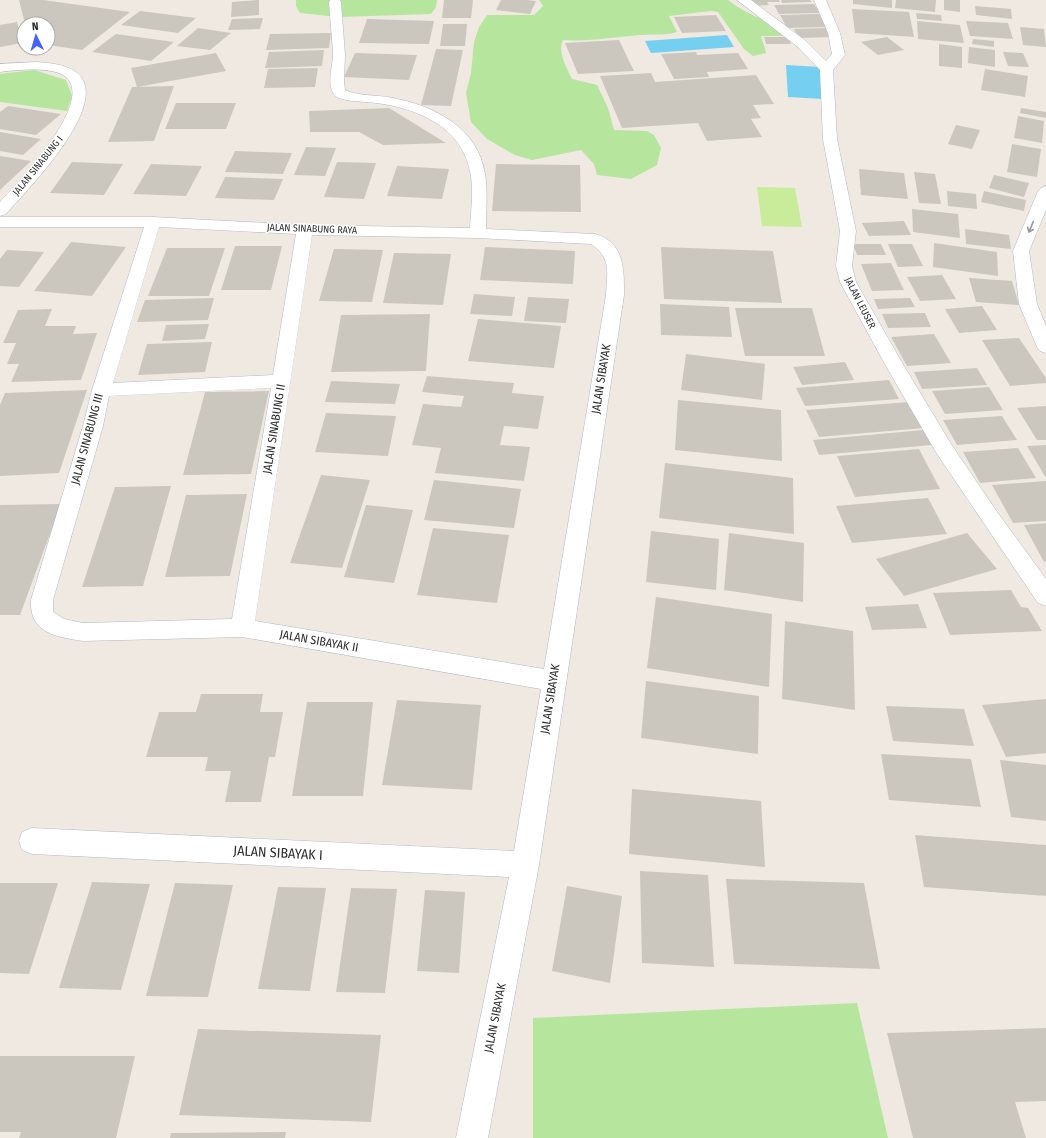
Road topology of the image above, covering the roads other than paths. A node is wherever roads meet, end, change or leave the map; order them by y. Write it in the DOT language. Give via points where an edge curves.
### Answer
graph roads {
  1 [pos="743,0"];
  2 [pos="820,0"];
  3 [pos="336,2"];
  4 [pos="0,68"];
  5 [pos="826,68"];
  6 [pos="1046,191"];
  7 [pos="0,211"];
  8 [pos="0,222"];
  9 [pos="153,222"];
  10 [pos="306,230"];
  11 [pos="478,233"];
  12 [pos="615,258"];
  13 [pos="1046,347"];
  14 [pos="282,381"];
  15 [pos="101,390"];
  16 [pos="1046,597"];
  17 [pos="242,628"];
  18 [pos="84,632"];
  19 [pos="553,681"];
  20 [pos="32,841"];
  21 [pos="525,865"];
  22 [pos="472,1138"];
  1 -- 5 [label="street" via="802,44"];
  2 -- 5 [label="street" via="834,33 838,55"];
  3 -- 11 [label="street" via="339,92 428,112 455,128 465,140 477,171"];
  4 -- 7 [label="street, JALAN SINABUNG I" via="58,69 71,75 77,82 79,100 73,118 54,149"];
  5 -- 16 [label="street, JALAN LEUSER" via="830,139 848,231 844,266 848,282 949,456"];
  6 -- 13 [label="street, one-way" via="1021,251 1028,304"];
  8 -- 9 [label="street, JALAN SINABUNG RAYA"];
  9 -- 10 [label="street, JALAN SINABUNG RAYA"];
  9 -- 15 [label="street, JALAN SINABUNG III"];
  10 -- 11 [label="street, JALAN SINABUNG RAYA"];
  10 -- 14 [label="street, JALAN SINABUNG II"];
  11 -- 12 [label="street, JALAN SINABUNG RAYA" via="595,239 607,246"];
  12 -- 19 [label="street, JALAN SIBAYAK" via="615,295"];
  14 -- 15 [label="street"];
  14 -- 17 [label="street, JALAN SINABUNG II"];
  15 -- 18 [label="street, JALAN SINABUNG III" via="93,426 42,600 42,613 49,621 62,628"];
  17 -- 18 [label="street, JALAN SIBAYAK II"];
  17 -- 19 [label="street, JALAN SIBAYAK II"];
  19 -- 21 [label="street, JALAN SIBAYAK"];
  20 -- 21 [label="street, JALAN SIBAYAK I"];
  21 -- 22 [label="street, JALAN SIBAYAK"];
}
